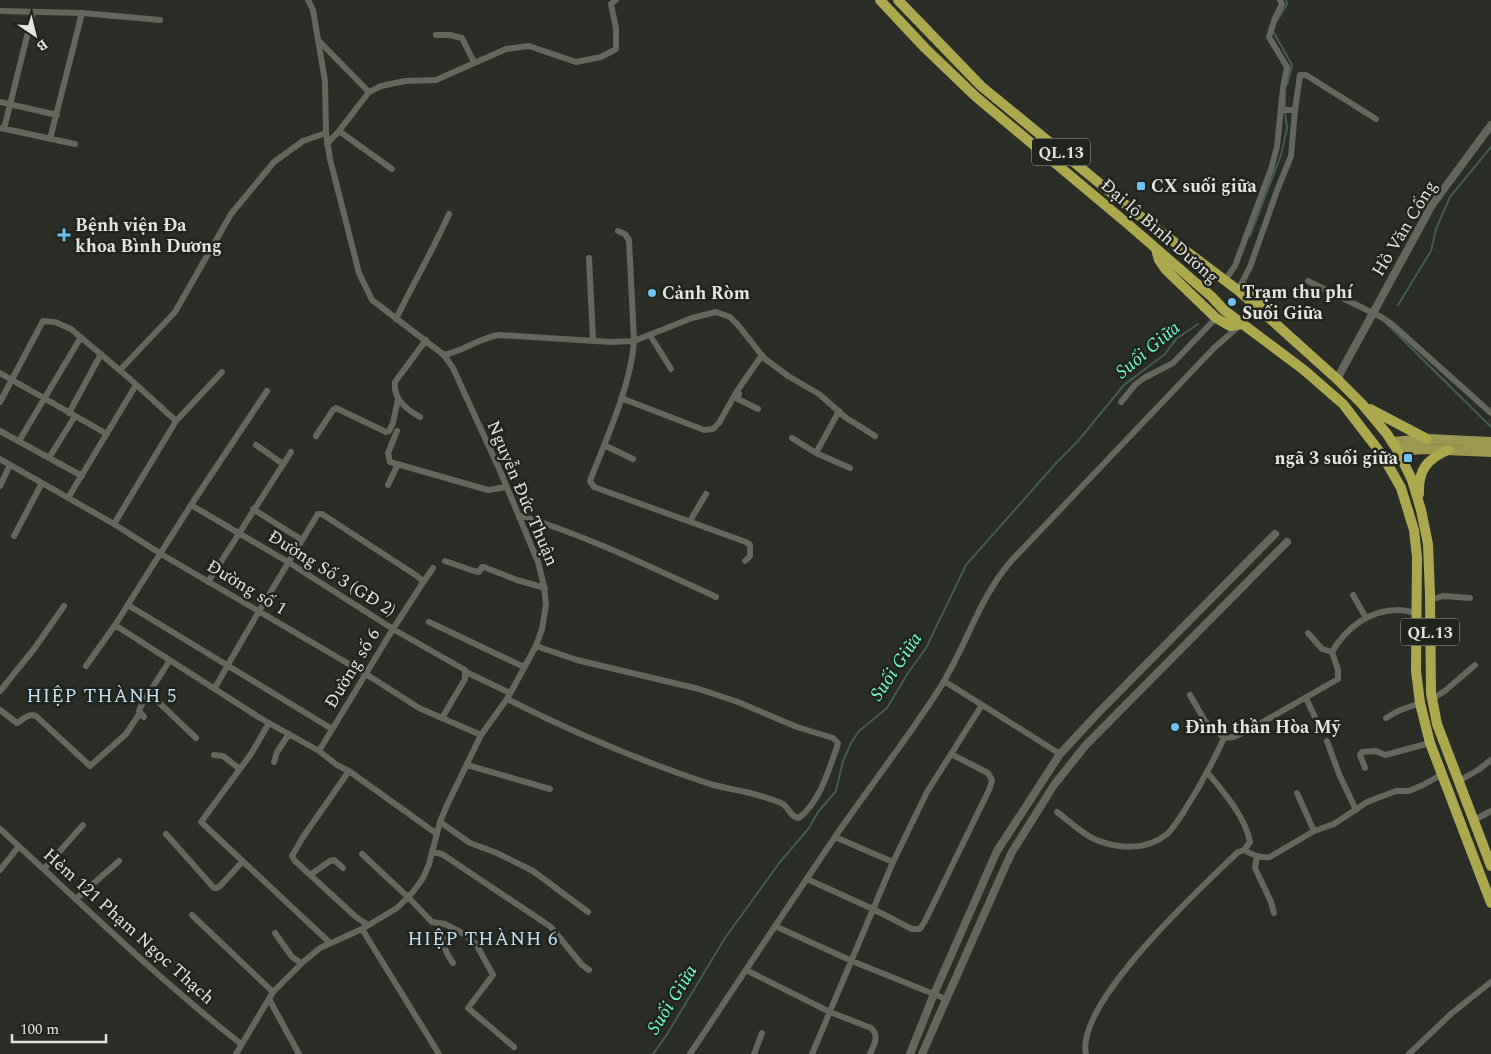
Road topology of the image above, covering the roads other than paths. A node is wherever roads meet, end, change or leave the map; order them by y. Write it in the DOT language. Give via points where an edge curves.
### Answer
graph roads {
  1 [pos="308,0"];
  2 [pos="616,0"];
  3 [pos="880,0"];
  4 [pos="898,0"];
  5 [pos="1280,0"];
  6 [pos="0,11"];
  7 [pos="33,12"];
  8 [pos="82,13"];
  9 [pos="160,20"];
  10 [pos="436,35"];
  11 [pos="318,40"];
  12 [pos="474,62"];
  13 [pos="369,92"];
  14 [pos="0,102"];
  15 [pos="11,105"];
  16 [pos="1282,110"];
  17 [pos="1294,110"];
  18 [pos="57,115"];
  19 [pos="1376,119"];
  20 [pos="1491,125"];
  21 [pos="2,128"];
  22 [pos="339,131"];
  23 [pos="326,133"];
  24 [pos="50,138"];
  25 [pos="75,144"];
  26 [pos="327,144"];
  27 [pos="392,169"];
  28 [pos="449,214"];
  29 [pos="618,231"];
  30 [pos="1156,248"];
  31 [pos="589,258"];
  32 [pos="1227,278"];
  33 [pos="1308,281"];
  34 [pos="1239,287"];
  35 [pos="1372,313"];
  36 [pos="1216,318"];
  37 [pos="396,319"];
  38 [pos="1242,324"];
  39 [pos="650,335"];
  40 [pos="81,336"];
  41 [pos="426,340"];
  42 [pos="592,340"];
  43 [pos="634,341"];
  44 [pos="101,354"];
  45 [pos="444,355"];
  46 [pos="763,356"];
  47 [pos="671,369"];
  48 [pos="120,370"];
  49 [pos="222,372"];
  50 [pos="0,374"];
  51 [pos="1337,379"];
  52 [pos="12,380"];
  53 [pos="136,385"];
  54 [pos="267,391"];
  55 [pos="1329,392"];
  56 [pos="44,398"];
  57 [pos="621,398"];
  58 [pos="398,399"];
  59 [pos="0,402"];
  60 [pos="1121,402"];
  61 [pos="1362,404"];
  62 [pos="758,409"];
  63 [pos="839,411"];
  64 [pos="1491,413"];
  65 [pos="72,414"];
  66 [pos="420,417"];
  67 [pos="176,421"];
  68 [pos="0,431"];
  69 [pos="397,431"];
  70 [pos="107,434"];
  71 [pos="316,436"];
  72 [pos="875,436"];
  73 [pos="792,438"];
  74 [pos="1427,439"];
  75 [pos="20,441"];
  76 [pos="1491,442"];
  77 [pos="604,445"];
  78 [pos="256,446"];
  79 [pos="1395,446"];
  80 [pos="1448,450"];
  81 [pos="291,452"];
  82 [pos="1380,452"];
  83 [pos="1491,452"];
  84 [pos="816,453"];
  85 [pos="49,458"];
  86 [pos="0,459"];
  87 [pos="633,459"];
  88 [pos="283,464"];
  89 [pos="10,465"];
  90 [pos="397,466"];
  91 [pos="850,468"];
  92 [pos="82,476"];
  93 [pos="42,483"];
  94 [pos="0,486"];
  95 [pos="388,486"];
  96 [pos="507,487"];
  97 [pos="706,494"];
  98 [pos="68,498"];
  99 [pos="191,505"];
  100 [pos="253,509"];
  101 [pos="1421,510"];
  102 [pos="519,515"];
  103 [pos="690,522"];
  104 [pos="114,524"];
  105 [pos="238,532"];
  106 [pos="1275,534"];
  107 [pos="14,536"];
  108 [pos="302,540"];
  109 [pos="1287,542"];
  110 [pos="160,554"];
  111 [pos="445,561"];
  112 [pos="745,561"];
  113 [pos="288,562"];
  114 [pos="433,568"];
  115 [pos="208,582"];
  116 [pos="422,584"];
  117 [pos="545,588"];
  118 [pos="1354,595"];
  119 [pos="716,597"];
  120 [pos="1470,598"];
  121 [pos="1430,600"];
  122 [pos="128,604"];
  123 [pos="64,606"];
  124 [pos="258,612"];
  125 [pos="1417,613"];
  126 [pos="1366,618"];
  127 [pos="429,622"];
  128 [pos="115,625"];
  129 [pos="392,629"];
  130 [pos="1308,633"];
  131 [pos="536,646"];
  132 [pos="1332,652"];
  133 [pos="170,660"];
  134 [pos="228,664"];
  135 [pos="1474,665"];
  136 [pos="86,666"];
  137 [pos="524,667"];
  138 [pos="466,672"];
  139 [pos="366,674"];
  140 [pos="944,682"];
  141 [pos="213,688"];
  142 [pos="0,691"];
  143 [pos="148,693"];
  144 [pos="1190,695"];
  145 [pos="508,696"];
  146 [pos="1306,698"];
  147 [pos="1432,699"];
  148 [pos="1420,703"];
  149 [pos="982,705"];
  150 [pos="0,710"];
  151 [pos="442,718"];
  152 [pos="1386,718"];
  153 [pos="269,723"];
  154 [pos="1319,726"];
  155 [pos="332,729"];
  156 [pos="289,734"];
  157 [pos="481,735"];
  158 [pos="196,738"];
  159 [pos="1224,738"];
  160 [pos="1326,741"];
  161 [pos="1430,743"];
  162 [pos="319,751"];
  163 [pos="951,754"];
  164 [pos="1060,754"];
  165 [pos="214,756"];
  166 [pos="1491,760"];
  167 [pos="274,762"];
  168 [pos="467,765"];
  169 [pos="1365,768"];
  170 [pos="240,769"];
  171 [pos="349,770"];
  172 [pos="1208,772"];
  173 [pos="1442,775"];
  174 [pos="1460,781"];
  175 [pos="550,789"];
  176 [pos="1297,793"];
  177 [pos="1356,810"];
  178 [pos="1491,811"];
  179 [pos="1057,812"];
  180 [pos="1474,820"];
  181 [pos="440,822"];
  182 [pos="83,826"];
  183 [pos="0,829"];
  184 [pos="1314,832"];
  185 [pos="166,834"];
  186 [pos="437,834"];
  187 [pos="835,837"];
  188 [pos="19,846"];
  189 [pos="1244,850"];
  190 [pos="432,852"];
  191 [pos="362,854"];
  192 [pos="1256,856"];
  193 [pos="119,861"];
  194 [pos="243,861"];
  195 [pos="893,862"];
  196 [pos="1491,866"];
  197 [pos="343,868"];
  198 [pos="44,869"];
  199 [pos="0,870"];
  200 [pos="310,875"];
  201 [pos="806,879"];
  202 [pos="409,898"];
  203 [pos="76,899"];
  204 [pos="1491,903"];
  205 [pos="873,909"];
  206 [pos="588,912"];
  207 [pos="1274,912"];
  208 [pos="192,916"];
  209 [pos="775,926"];
  210 [pos="365,927"];
  211 [pos="457,930"];
  212 [pos="275,933"];
  213 [pos="330,943"];
  214 [pos="852,961"];
  215 [pos="301,963"];
  216 [pos="453,963"];
  217 [pos="588,970"];
  218 [pos="746,970"];
  219 [pos="1491,982"];
  220 [pos="273,992"];
  221 [pos="934,994"];
  222 [pos="268,999"];
  223 [pos="946,999"];
  224 [pos="830,1012"];
  225 [pos="762,1033"];
  226 [pos="241,1044"];
  227 [pos="514,1048"];
  228 [pos="236,1054"];
  229 [pos="299,1054"];
  230 [pos="439,1054"];
  231 [pos="690,1054"];
  232 [pos="754,1054"];
  233 [pos="812,1054"];
  234 [pos="870,1054"];
  235 [pos="910,1054"];
  236 [pos="922,1054"];
  237 [pos="1086,1054"];
  238 [pos="1409,1054"];
  1 -- 11 [label="street, Nguyễn Đức Thuận"];
  2 -- 12 [label="street" via="611,4 616,49 601,57 576,62 529,46 506,49"];
  3 -- 30 [label="highway, Đại lộ Bình Dương / QL.13" via="975,96"];
  4 -- 32 [label="highway, Đại lộ Bình Dương / QL.13" via="981,86 1137,214"];
  5 -- 16 [label="street" via="1281,8 1268,37 1287,67"];
  6 -- 7 [label="street"];
  7 -- 8 [label="street"];
  7 -- 15 [label="street"];
  8 -- 9 [label="street"];
  8 -- 18 [label="street"];
  10 -- 12 [label="street" via="462,38"];
  11 -- 13 [label="street"];
  11 -- 23 [label="street, Nguyễn Đức Thuận" via="325,81"];
  12 -- 13 [label="street" via="436,80 405,81"];
  13 -- 22 [label="street"];
  14 -- 15 [label="street"];
  15 -- 18 [label="street"];
  15 -- 21 [label="street"];
  16 -- 17 [label="street"];
  16 -- 32 [label="street" via="1271,169 1235,266"];
  17 -- 19 [label="street" via="1303,74"];
  17 -- 34 [label="street" via="1291,156 1250,267"];
  18 -- 24 [label="street"];
  20 -- 35 [label="street, Hồ Văn Cống" via="1432,205"];
  21 -- 24 [label="street"];
  22 -- 26 [label="street"];
  22 -- 27 [label="street"];
  23 -- 26 [label="street, Nguyễn Đức Thuận"];
  23 -- 48 [label="street" via="303,141 274,162 231,214 175,312"];
  24 -- 25 [label="street"];
  26 -- 37 [label="street, Nguyễn Đức Thuận" via="359,274 372,300"];
  28 -- 37 [label="street"];
  29 -- 43 [label="street" via="629,240"];
  30 -- 36 [label="highway" via="1166,270"];
  30 -- 38 [label="highway, Đại lộ Bình Dương / QL.13"];
  31 -- 42 [label="street"];
  32 -- 34 [label="highway, Đại lộ Bình Dương / QL.13"];
  33 -- 35 [label="street"];
  34 -- 51 [label="highway, Đại lộ Bình Dương / QL.13"];
  35 -- 51 [label="street, Hồ Văn Cống"];
  35 -- 64 [label="street" via="1394,326"];
  36 -- 38 [label="highway" via="1230,326"];
  36 -- 60 [label="street" via="1173,363 1144,378"];
  37 -- 41 [label="street, Nguyễn Đức Thuận"];
  38 -- 55 [label="highway, Đại lộ Bình Dương / QL.13"];
  38 -- 140 [label="street" via="1214,348 1006,567 984,600"];
  39 -- 43 [label="street"];
  39 -- 46 [label="street" via="716,312 738,324"];
  39 -- 47 [label="street"];
  40 -- 44 [label="street"];
  40 -- 52 [label="street" via="55,322 43,321"];
  40 -- 56 [label="street"];
  41 -- 45 [label="street, Nguyễn Đức Thuận"];
  41 -- 58 [label="street" via="395,382"];
  42 -- 43 [label="street"];
  42 -- 45 [label="street" via="491,336"];
  43 -- 57 [label="street"];
  44 -- 48 [label="street"];
  44 -- 65 [label="street"];
  45 -- 96 [label="street, Nguyễn Đức Thuận" via="453,368"];
  46 -- 57 [label="street" via="712,429 704,430"];
  46 -- 62 [label="street" via="736,398"];
  46 -- 63 [label="street"];
  48 -- 53 [label="street"];
  49 -- 67 [label="street"];
  50 -- 52 [label="street"];
  51 -- 55 [label="highway"];
  51 -- 61 [label="highway, Đại lộ Bình Dương / QL.13"];
  52 -- 56 [label="street"];
  52 -- 59 [label="street"];
  53 -- 67 [label="street"];
  53 -- 70 [label="street"];
  54 -- 99 [label="street"];
  55 -- 82 [label="highway, Đại lộ Bình Dương / QL.13" via="1343,404"];
  56 -- 65 [label="street"];
  56 -- 75 [label="street"];
  57 -- 77 [label="street"];
  58 -- 66 [label="street"];
  58 -- 71 [label="street" via="390,431 336,408"];
  61 -- 74 [label="highway"];
  61 -- 79 [label="highway, Đại lộ Bình Dương / QL.13"];
  63 -- 72 [label="street"];
  63 -- 84 [label="street"];
  65 -- 70 [label="street"];
  65 -- 85 [label="street"];
  67 -- 104 [label="street"];
  68 -- 75 [label="street"];
  69 -- 90 [label="street" via="388,460"];
  70 -- 92 [label="street"];
  73 -- 84 [label="street"];
  74 -- 76 [label="main road"];
  74 -- 79 [label="main road"];
  75 -- 85 [label="street"];
  77 -- 87 [label="street"];
  77 -- 103 [label="street" via="590,481 594,487"];
  78 -- 88 [label="street"];
  79 -- 80 [label="main road"];
  79 -- 82 [label="highway"];
  79 -- 101 [label="highway, Đại lộ Bình Dương / QL.13" via="1412,480"];
  80 -- 83 [label="main road"];
  80 -- 101 [label="highway" via="1435,456 1423,469 1419,492"];
  81 -- 88 [label="street"];
  82 -- 125 [label="highway, Đại lộ Bình Dương / QL.13" via="1401,488 1414,530"];
  84 -- 91 [label="street"];
  85 -- 92 [label="street"];
  86 -- 89 [label="street, Đường số 1"];
  88 -- 100 [label="street"];
  89 -- 93 [label="street, Đường số 1"];
  89 -- 94 [label="street"];
  90 -- 95 [label="street"];
  90 -- 96 [label="street" via="488,490"];
  92 -- 98 [label="street"];
  93 -- 98 [label="street, Đường số 1"];
  93 -- 107 [label="street"];
  96 -- 102 [label="street, Nguyễn Đức Thuận"];
  97 -- 103 [label="street"];
  98 -- 104 [label="street, Đường số 1"];
  99 -- 105 [label="street, Đường Số 3 (GĐ 2)"];
  99 -- 110 [label="street"];
  100 -- 105 [label="street"];
  100 -- 108 [label="street"];
  101 -- 121 [label="highway, Đại lộ Bình Dương / QL.13" via="1428,544"];
  102 -- 117 [label="street, Nguyễn Đức Thuận"];
  102 -- 119 [label="street" via="622,554"];
  103 -- 112 [label="street" via="746,542 750,545 750,556"];
  104 -- 110 [label="street, Đường số 1"];
  105 -- 113 [label="street, Đường Số 3 (GĐ 2)"];
  105 -- 115 [label="street"];
  106 -- 164 [label="street"];
  108 -- 113 [label="street"];
  108 -- 116 [label="street" via="318,514 322,514 417,576"];
  109 -- 223 [label="street" via="1085,746 1054,785 1008,860"];
  110 -- 115 [label="street, Đường số 1"];
  110 -- 122 [label="street"];
  111 -- 117 [label="street" via="479,572 484,567"];
  113 -- 124 [label="street"];
  113 -- 129 [label="street, Đường Số 3 (GĐ 2)"];
  114 -- 116 [label="street, Đường số 6"];
  115 -- 124 [label="street, Đường số 1"];
  116 -- 129 [label="street, Đường số 6"];
  117 -- 131 [label="street, Nguyễn Đức Thuận" via="546,605"];
  118 -- 126 [label="street"];
  120 -- 121 [label="street" via="1443,596"];
  121 -- 147 [label="highway, Đại lộ Bình Dương / QL.13"];
  122 -- 128 [label="street"];
  122 -- 134 [label="street"];
  123 -- 142 [label="street"];
  124 -- 134 [label="street"];
  124 -- 139 [label="street, Đường số 1"];
  125 -- 126 [label="street" via="1398,610"];
  125 -- 148 [label="highway, Đại lộ Bình Dương / QL.13" via="1416,671"];
  126 -- 132 [label="street" via="1354,625"];
  127 -- 137 [label="street"];
  128 -- 133 [label="street"];
  128 -- 136 [label="street"];
  129 -- 138 [label="street, Đường Số 3 (GĐ 2)"];
  129 -- 139 [label="street, Đường số 6"];
  130 -- 132 [label="street" via="1322,649"];
  131 -- 137 [label="street, Nguyễn Đức Thuận"];
  131 -- 145 [label="street, Đường Số 3 (GĐ 2)" via="577,660 699,689 833,738 838,743 825,780 805,812 797,818 784,804 712,784 628,754 546,719"];
  132 -- 146 [label="street" via="1338,679"];
  133 -- 141 [label="street"];
  133 -- 143 [label="street"];
  134 -- 141 [label="street"];
  134 -- 155 [label="street"];
  135 -- 147 [label="street"];
  137 -- 145 [label="street, Nguyễn Đức Thuận"];
  138 -- 145 [label="street, Đường Số 3 (GĐ 2)"];
  138 -- 151 [label="street"];
  139 -- 151 [label="street, Đường số 1" via="419,708"];
  139 -- 155 [label="street, Đường số 6"];
  140 -- 149 [label="street"];
  140 -- 187 [label="street"];
  141 -- 153 [label="street"];
  143 -- 150 [label="street" via="142,704 142,715 90,766 36,716 32,714 14,723"];
  143 -- 158 [label="street"];
  144 -- 159 [label="street" via="1205,721"];
  145 -- 157 [label="street, Nguyễn Đức Thuận"];
  146 -- 154 [label="street"];
  146 -- 159 [label="street" via="1247,731"];
  147 -- 174 [label="highway, Đại lộ Bình Dương / QL.13" via="1437,724"];
  148 -- 152 [label="street"];
  148 -- 161 [label="highway, Đại lộ Bình Dương / QL.13"];
  149 -- 163 [label="street"];
  149 -- 164 [label="street"];
  151 -- 157 [label="street, Đường số 1"];
  153 -- 156 [label="street"];
  153 -- 170 [label="street"];
  155 -- 162 [label="street, Đường số 6"];
  156 -- 162 [label="street"];
  156 -- 167 [label="street"];
  157 -- 168 [label="street, Nguyễn Đức Thuận"];
  159 -- 172 [label="street"];
  160 -- 177 [label="street"];
  161 -- 169 [label="street" via="1386,755 1376,751 1362,752 1360,755"];
  161 -- 173 [label="highway, Đại lộ Bình Dương / QL.13"];
  162 -- 171 [label="street" via="336,765"];
  163 -- 195 [label="street" via="927,792"];
  163 -- 205 [label="street" via="988,773 992,780 925,921 920,929 912,929"];
  164 -- 221 [label="street" via="997,850"];
  165 -- 170 [label="street" via="223,756"];
  166 -- 174 [label="street"];
  168 -- 175 [label="street"];
  168 -- 181 [label="street, Nguyễn Đức Thuận"];
  170 -- 194 [label="street" via="202,822"];
  171 -- 186 [label="street"];
  171 -- 200 [label="street" via="292,856"];
  172 -- 179 [label="street" via="1173,829 1149,844 1128,847 1105,843 1092,838"];
  172 -- 189 [label="street" via="1245,825 1250,842"];
  173 -- 177 [label="street" via="1409,791 1367,802"];
  173 -- 204 [label="highway, Đại lộ Bình Dương / QL.13"];
  174 -- 180 [label="highway, Đại lộ Bình Dương / QL.13"];
  176 -- 184 [label="street"];
  177 -- 184 [label="street"];
  178 -- 180 [label="street"];
  180 -- 196 [label="highway, Đại lộ Bình Dương / QL.13"];
  181 -- 186 [label="street, Nguyễn Đức Thuận"];
  181 -- 206 [label="street" via="470,843 533,871"];
  182 -- 198 [label="street"];
  183 -- 188 [label="street, Hẻm 121 Phạm Ngọc Thạch"];
  184 -- 192 [label="street" via="1270,856"];
  185 -- 194 [label="street" via="214,888 225,882"];
  186 -- 190 [label="street, Nguyễn Đức Thuận"];
  187 -- 195 [label="street"];
  187 -- 201 [label="street"];
  188 -- 198 [label="street, Hẻm 121 Phạm Ngọc Thạch"];
  188 -- 199 [label="street"];
  189 -- 192 [label="street"];
  189 -- 237 [label="street" via="1196,892 1107,992 1088,1032"];
  190 -- 202 [label="street, Nguyễn Đức Thuận" via="424,878"];
  190 -- 217 [label="street" via="442,854 551,927"];
  191 -- 202 [label="street"];
  192 -- 207 [label="street" via="1255,868"];
  193 -- 203 [label="street"];
  194 -- 213 [label="street"];
  195 -- 205 [label="street"];
  197 -- 200 [label="street" via="334,860"];
  198 -- 203 [label="street, Hẻm 121 Phạm Ngọc Thạch"];
  200 -- 210 [label="street"];
  201 -- 205 [label="street"];
  201 -- 209 [label="street"];
  202 -- 210 [label="street, Nguyễn Đức Thuận"];
  202 -- 211 [label="street" via="432,922"];
  203 -- 226 [label="street, Hẻm 121 Phạm Ngọc Thạch" via="143,962"];
  205 -- 214 [label="street"];
  208 -- 220 [label="street"];
  209 -- 214 [label="street"];
  209 -- 218 [label="street"];
  210 -- 213 [label="street, Nguyễn Đức Thuận"];
  210 -- 230 [label="street"];
  211 -- 216 [label="street" via="444,944"];
  211 -- 227 [label="street" via="476,944 493,973 468,1008"];
  212 -- 215 [label="street" via="292,957"];
  213 -- 215 [label="street, Nguyễn Đức Thuận"];
  214 -- 221 [label="street"];
  214 -- 224 [label="street"];
  215 -- 220 [label="street, Nguyễn Đức Thuận"];
  218 -- 224 [label="street"];
  218 -- 231 [label="street"];
  219 -- 238 [label="street"];
  220 -- 222 [label="street, Nguyễn Đức Thuận"];
  221 -- 223 [label="street"];
  221 -- 235 [label="street"];
  222 -- 226 [label="street, Nguyễn Đức Thuận"];
  222 -- 229 [label="street"];
  223 -- 236 [label="street"];
  224 -- 233 [label="street"];
  224 -- 234 [label="street" via="875,1032 877,1038"];
  225 -- 232 [label="street"];
  226 -- 228 [label="street, Nguyễn Đức Thuận"];
}
